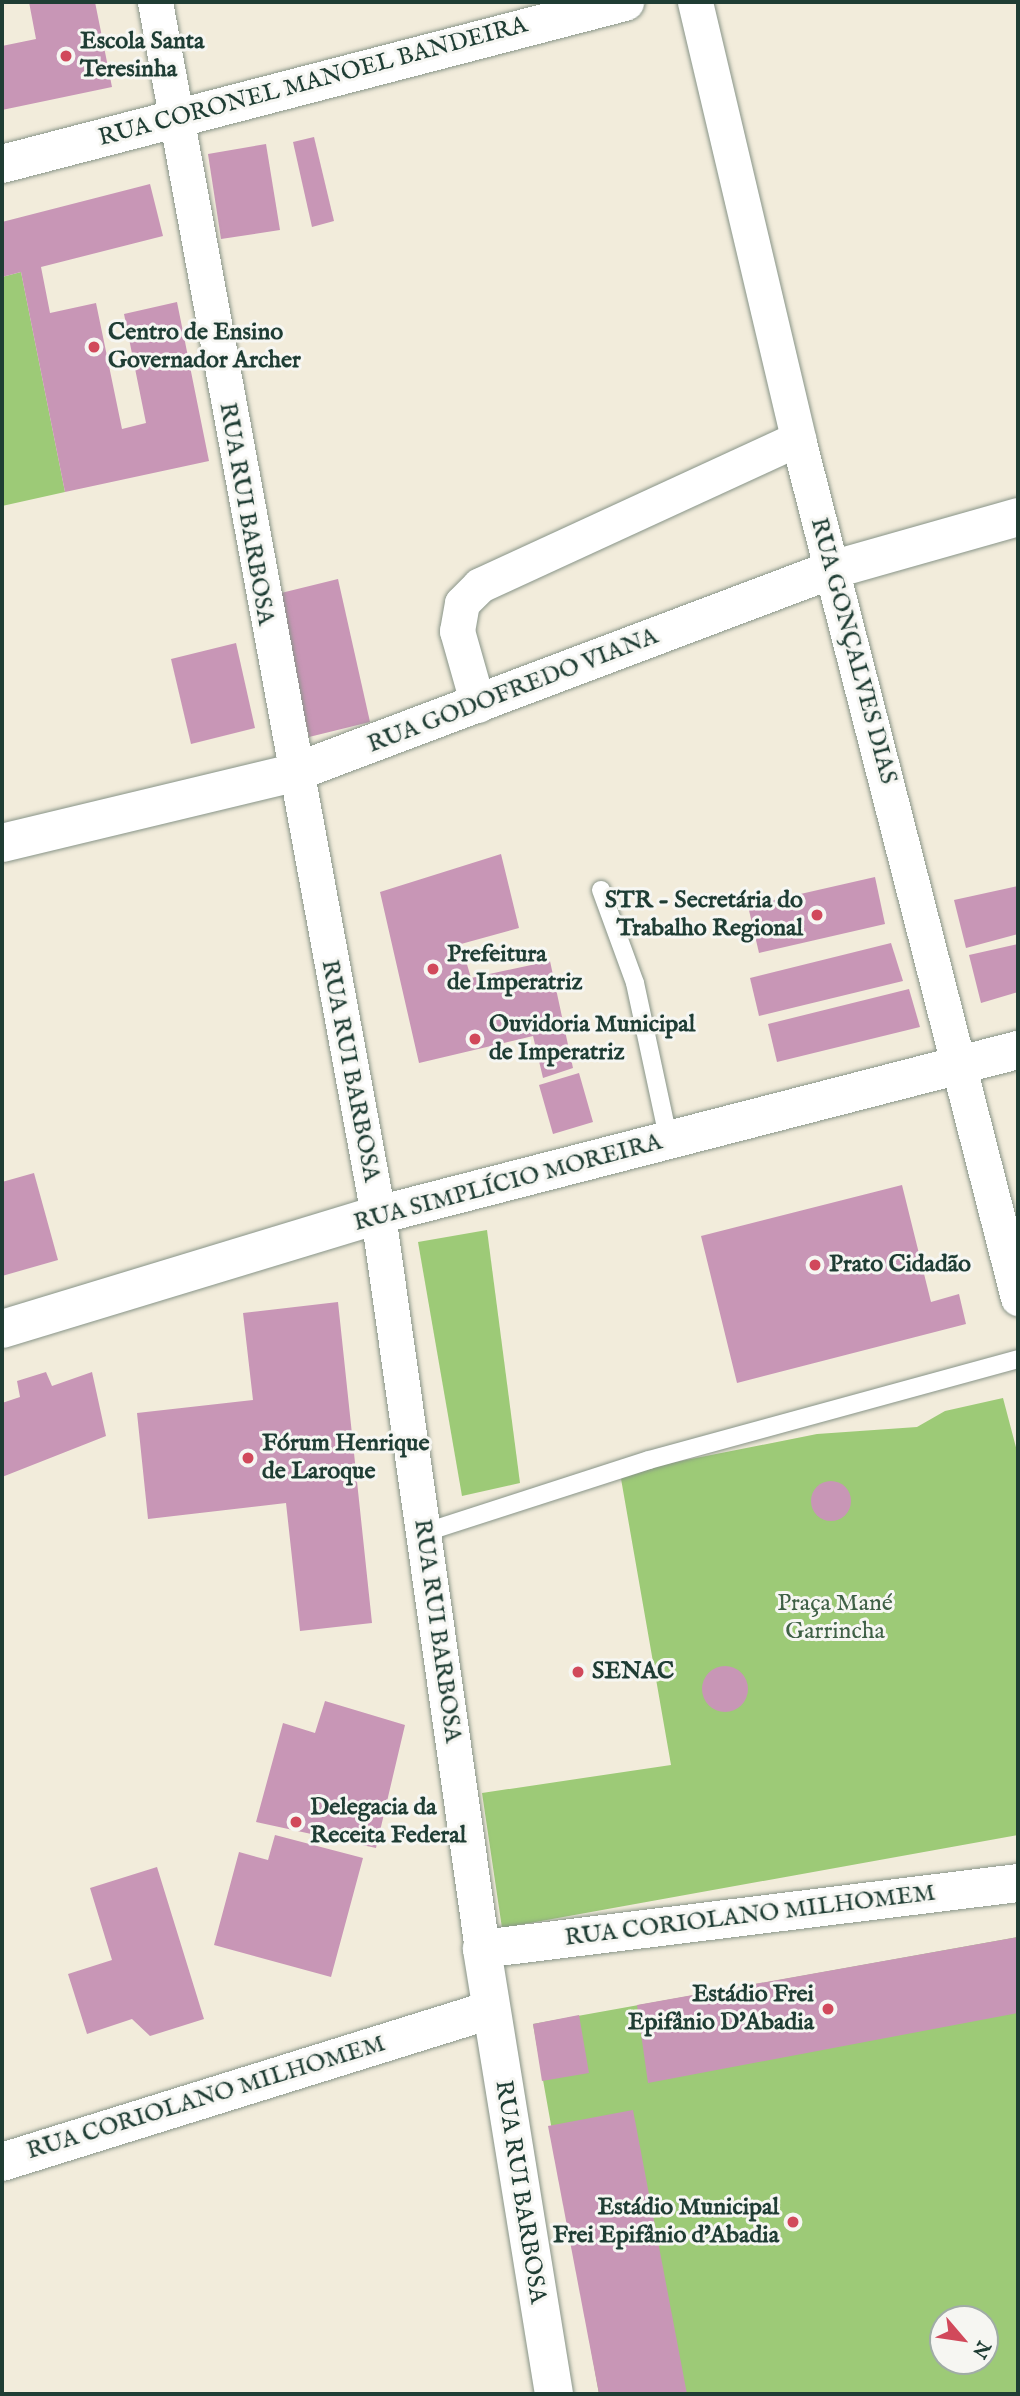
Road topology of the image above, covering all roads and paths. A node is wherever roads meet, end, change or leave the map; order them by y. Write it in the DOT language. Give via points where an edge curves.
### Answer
graph roads {
  1 [pos="155,2"];
  2 [pos="625,2"];
  3 [pos="695,2"];
  4 [pos="175,118"];
  5 [pos="2,164"];
  6 [pos="798,439"];
  7 [pos="1018,517"];
  8 [pos="831,570"];
  9 [pos="478,705"];
  10 [pos="293,772"];
  11 [pos="2,843"];
  12 [pos="601,890"];
  13 [pos="1018,1050"];
  14 [pos="961,1065"];
  15 [pos="669,1141"];
  16 [pos="378,1215"];
  17 [pos="1018,1298"];
  18 [pos="2,1329"];
  19 [pos="1018,1359"];
  20 [pos="423,1533"];
  21 [pos="1018,1883"];
  22 [pos="482,1949"];
  23 [pos="490,2010"];
  24 [pos="2,2162"];
  25 [pos="554,2394"];
  1 -- 4 [label="street, RUA RUI BARBOSA"];
  2 -- 4 [label="main road, RUA CORONEL MANOEL BANDEIRA"];
  3 -- 6 [label="street, RUA GONÇALVES DIAS"];
  4 -- 5 [label="main road, RUA CORONEL MANOEL BANDEIRA"];
  4 -- 10 [label="street, RUA RUI BARBOSA"];
  6 -- 8 [label="street, RUA GONÇALVES DIAS"];
  6 -- 9 [label="street" via="481,585 462,603 457,631"];
  7 -- 8 [label="main road, RUA GODOFREDO VIANA"];
  8 -- 9 [label="main road, RUA GODOFREDO VIANA"];
  8 -- 14 [label="street, RUA GONÇALVES DIAS"];
  9 -- 10 [label="main road, RUA GODOFREDO VIANA"];
  10 -- 11 [label="main road, RUA GODOFREDO VIANA"];
  10 -- 16 [label="street, RUA RUI BARBOSA"];
  12 -- 15 [label="lane" via="635,983"];
  13 -- 14 [label="main road, RUA SIMPLÍCIO MOREIRA"];
  14 -- 15 [label="main road, RUA SIMPLÍCIO MOREIRA"];
  14 -- 17 [label="street, RUA GONÇALVES DIAS"];
  15 -- 16 [label="main road, RUA SIMPLÍCIO MOREIRA"];
  16 -- 18 [label="main road, RUA SIMPLÍCIO MOREIRA"];
  16 -- 20 [label="street, RUA RUI BARBOSA"];
  19 -- 20 [label="lane" via="649,1460"];
  20 -- 22 [label="street, RUA RUI BARBOSA"];
  21 -- 22 [label="main road, RUA CORIOLANO MILHOMEM"];
  22 -- 23 [label="main road, RUA RUI BARBOSA"];
  23 -- 24 [label="main road, RUA CORIOLANO MILHOMEM"];
  23 -- 25 [label="main road, RUA RUI BARBOSA"];
}
